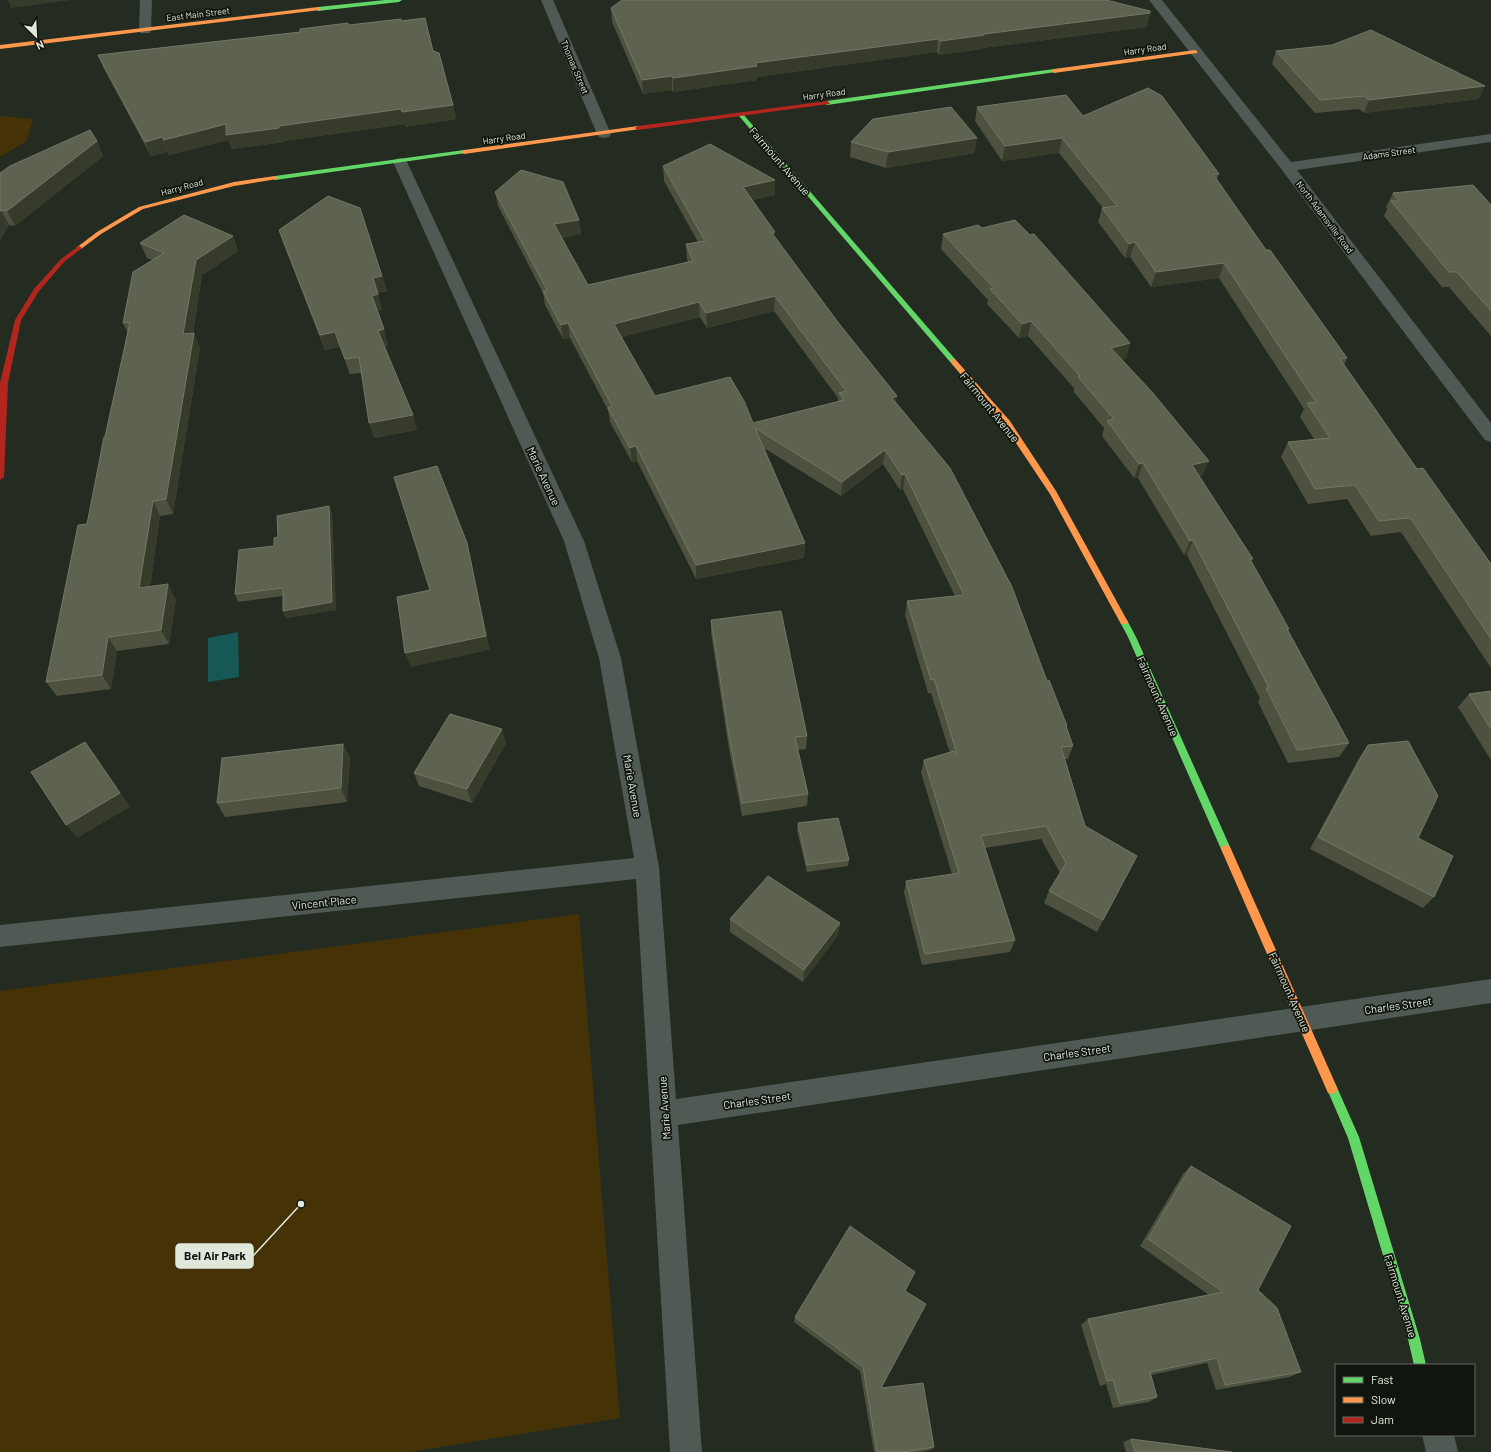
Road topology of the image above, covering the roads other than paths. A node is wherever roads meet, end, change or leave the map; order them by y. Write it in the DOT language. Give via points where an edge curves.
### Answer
graph roads {
  1 [pos="146,0"];
  2 [pos="399,0"];
  3 [pos="547,0"];
  4 [pos="1155,0"];
  5 [pos="144,30"];
  6 [pos="0,47"];
  7 [pos="1195,52"];
  8 [pos="741,116"];
  9 [pos="604,134"];
  10 [pos="1491,138"];
  11 [pos="400,162"];
  12 [pos="1287,167"];
  13 [pos="1491,436"];
  14 [pos="0,477"];
  15 [pos="647,867"];
  16 [pos="0,936"];
  17 [pos="1491,991"];
  18 [pos="1302,1019"];
  19 [pos="664,1114"];
  20 [pos="1420,1364"];
  21 [pos="1438,1436"];
  22 [pos="686,1452"];
  23 [pos="1442,1452"];
  1 -- 5 [label="street"];
  2 -- 5 [label="street, East Main Street"];
  3 -- 9 [label="street, Thomas Street"];
  4 -- 7 [label="street, North Adamsville Road"];
  5 -- 6 [label="street, East Main Street"];
  7 -- 8 [label="street, Harry Road"];
  7 -- 12 [label="street, North Adamsville Road"];
  8 -- 9 [label="street, Harry Road"];
  8 -- 18 [label="street, Fairmount Avenue" via="1007,423 1053,493 1132,638"];
  9 -- 11 [label="street, Harry Road"];
  10 -- 12 [label="street, Adams Street"];
  11 -- 14 [label="street, Harry Road" via="234,184 141,208 99,233 63,260 36,290 18,320 4,383"];
  11 -- 15 [label="street, Marie Avenue" via="574,541 610,658"];
  12 -- 13 [label="street, North Adamsville Road"];
  15 -- 16 [label="street, Vincent Place"];
  15 -- 19 [label="street, Marie Avenue"];
  17 -- 18 [label="street, Charles Street"];
  18 -- 19 [label="street, Charles Street"];
  18 -- 20 [label="street, Fairmount Avenue" via="1353,1138"];
  19 -- 22 [label="street, Marie Avenue"];
  21 -- 23 [label="street"];
}
